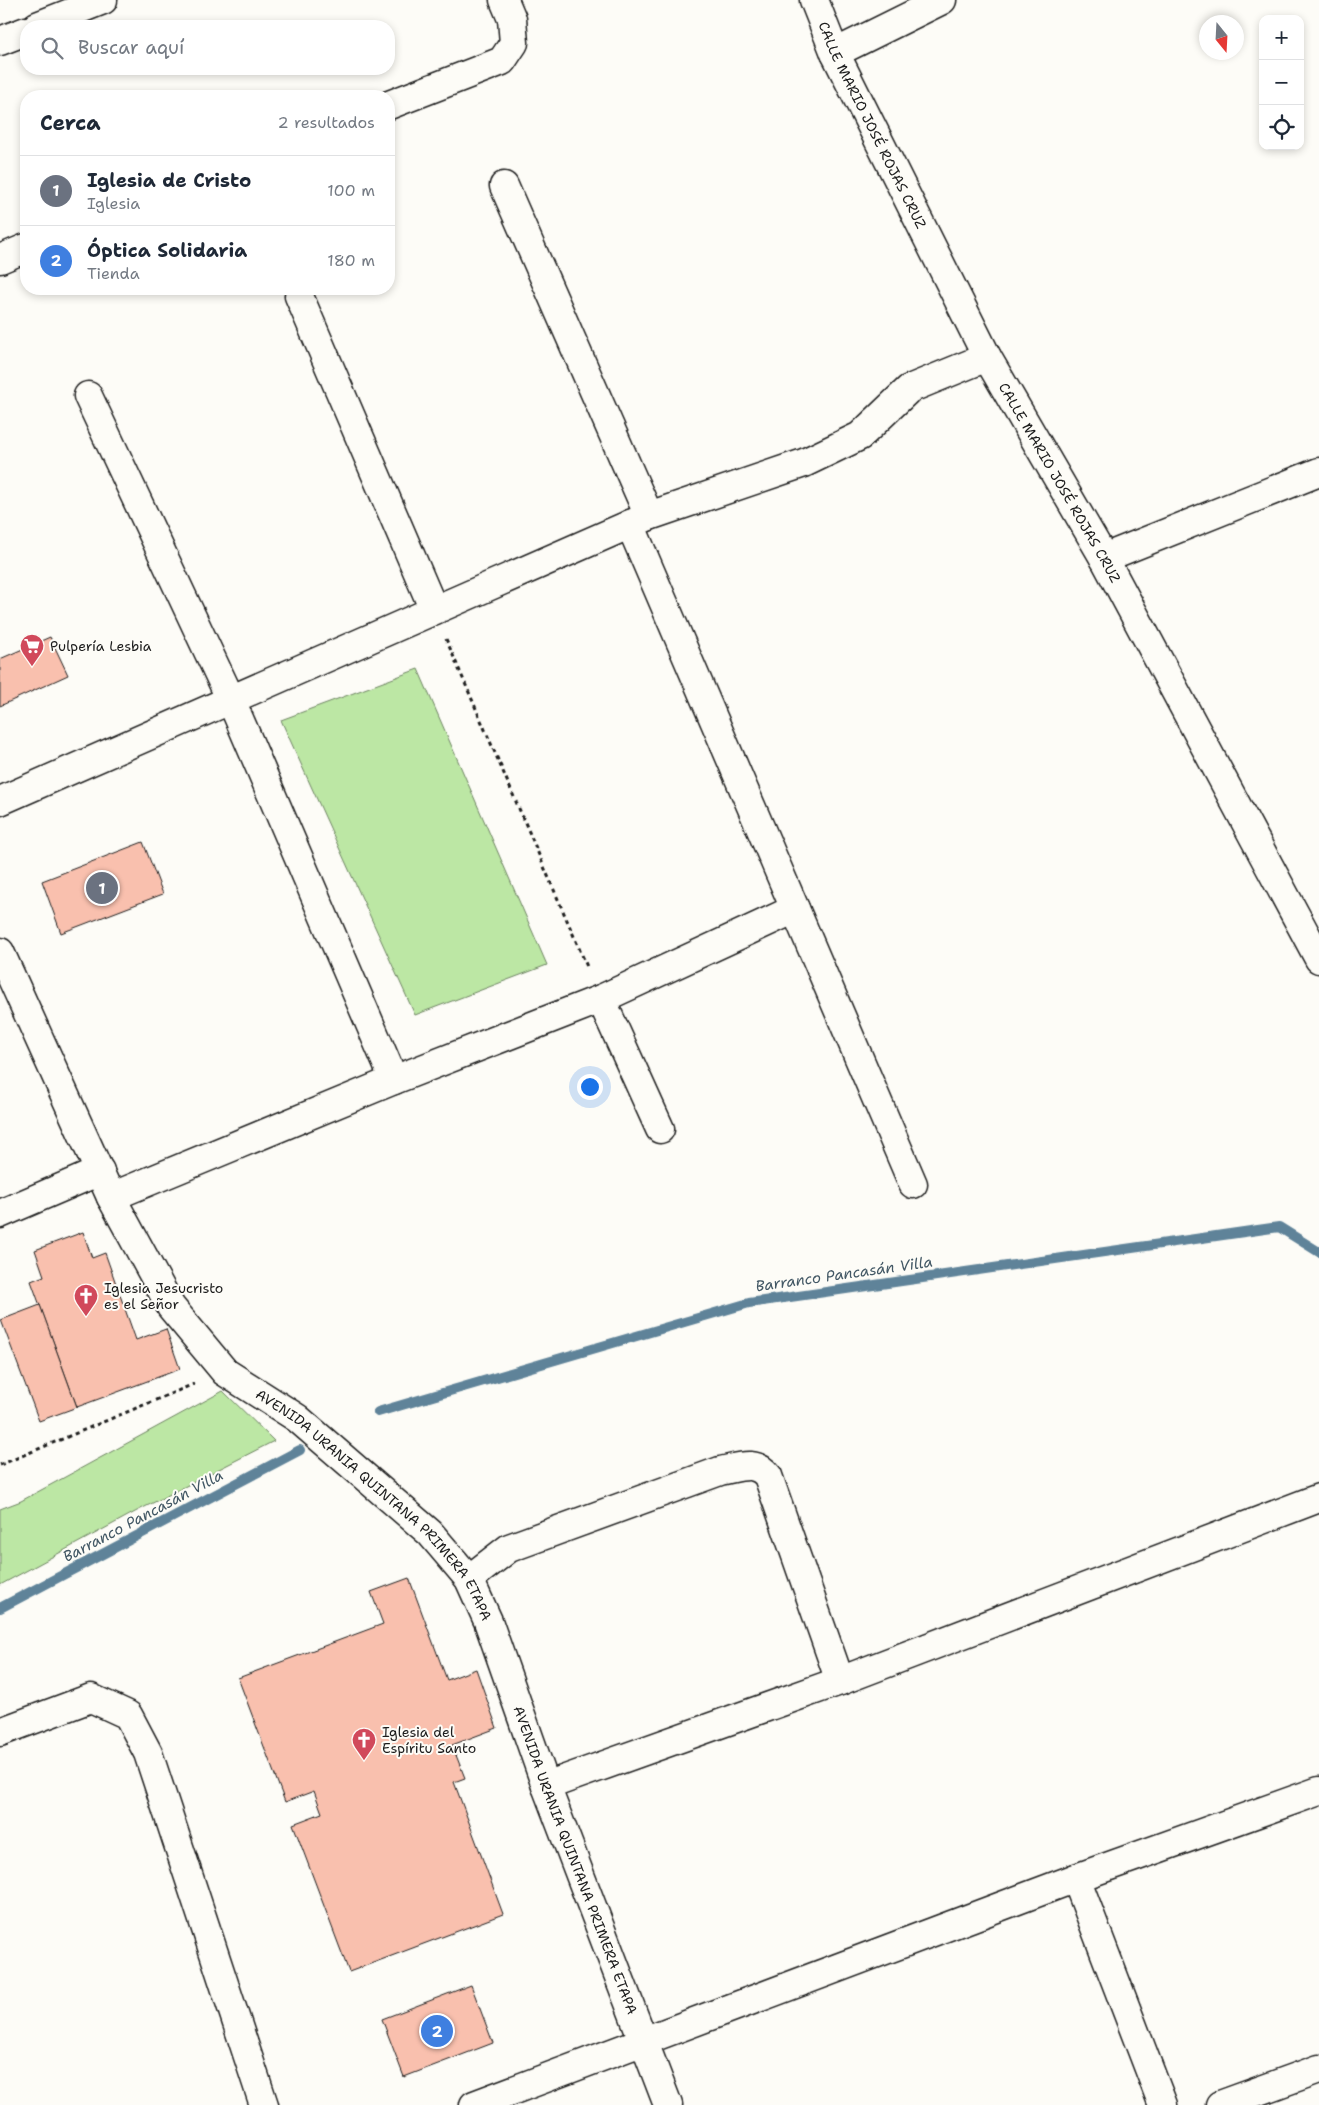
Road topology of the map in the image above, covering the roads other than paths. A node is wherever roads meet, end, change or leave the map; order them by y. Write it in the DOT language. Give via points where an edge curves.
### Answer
graph roads {
  1 [pos="103,0"];
  2 [pos="504,0"];
  3 [pos="814,0"];
  4 [pos="942,0"];
  5 [pos="52,20"];
  6 [pos="20,33"];
  7 [pos="0,41"];
  8 [pos="835,53"];
  9 [pos="395,103"];
  10 [pos="504,186"];
  11 [pos="20,251"];
  12 [pos="0,259"];
  13 [pos="299,296"];
  14 [pos="987,356"];
  15 [pos="88,396"];
  16 [pos="1319,472"];
  17 [pos="640,520"];
  18 [pos="1104,558"];
  19 [pos="434,610"];
  20 [pos="231,700"];
  21 [pos="0,801"];
  22 [pos="795,909"];
  23 [pos="1319,959"];
  24 [pos="2,966"];
  25 [pos="601,1000"];
  26 [pos="394,1080"];
  27 [pos="660,1129"];
  28 [pos="100,1171"];
  29 [pos="913,1184"];
  30 [pos="111,1197"];
  31 [pos="0,1214"];
  32 [pos="1319,1498"];
  33 [pos="469,1579"];
  34 [pos="840,1681"];
  35 [pos="0,1732"];
  36 [pos="546,1786"];
  37 [pos="1319,1791"];
  38 [pos="1076,1878"];
  39 [pos="645,2040"];
  40 [pos="1319,2069"];
  41 [pos="264,2105"];
  42 [pos="474,2105"];
  43 [pos="668,2105"];
  44 [pos="1163,2105"];
  45 [pos="1220,2105"];
  1 -- 5 [label="street"];
  2 -- 9 [label="street" via="512,19 514,43 502,61"];
  3 -- 8 [label="street, CALLE MARIO JOSÉ ROJAS CRUZ"];
  4 -- 8 [label="street"];
  6 -- 7 [label="street"];
  8 -- 14 [label="street, CALLE MARIO JOSÉ ROJAS CRUZ"];
  10 -- 17 [label="street"];
  11 -- 12 [label="street"];
  13 -- 19 [label="street"];
  14 -- 17 [label="street" via="909,389 860,436 804,464"];
  14 -- 18 [label="street, CALLE MARIO JOSÉ ROJAS CRUZ"];
  15 -- 20 [label="street"];
  16 -- 18 [label="street"];
  17 -- 19 [label="street"];
  17 -- 22 [label="street"];
  18 -- 23 [label="street, CALLE MARIO JOSÉ ROJAS CRUZ"];
  19 -- 20 [label="street"];
  20 -- 21 [label="street"];
  20 -- 26 [label="street"];
  22 -- 25 [label="street"];
  22 -- 29 [label="street"];
  24 -- 28 [label="street, AVENIDA URANIA QUINTANA PRIMERA ETAPA"];
  25 -- 26 [label="street"];
  25 -- 27 [label="street"];
  26 -- 30 [label="street"];
  28 -- 30 [label="street, AVENIDA URANIA QUINTANA PRIMERA ETAPA"];
  28 -- 31 [label="street"];
  30 -- 33 [label="street, AVENIDA URANIA QUINTANA PRIMERA ETAPA" via="171,1307 225,1372 297,1418 430,1533"];
  32 -- 34 [label="street"];
  33 -- 34 [label="street" via="509,1548 720,1471 752,1465 762,1468 768,1476"];
  33 -- 36 [label="street, AVENIDA URANIA QUINTANA PRIMERA ETAPA" via="488,1621"];
  34 -- 36 [label="street"];
  35 -- 41 [label="street" via="91,1698 128,1715 148,1753"];
  36 -- 39 [label="street, AVENIDA URANIA QUINTANA PRIMERA ETAPA"];
  37 -- 38 [label="street"];
  38 -- 39 [label="street"];
  38 -- 44 [label="street"];
  39 -- 42 [label="street"];
  39 -- 43 [label="street, AVENIDA URANIA QUINTANA PRIMERA ETAPA"];
  40 -- 45 [label="street"];
}
